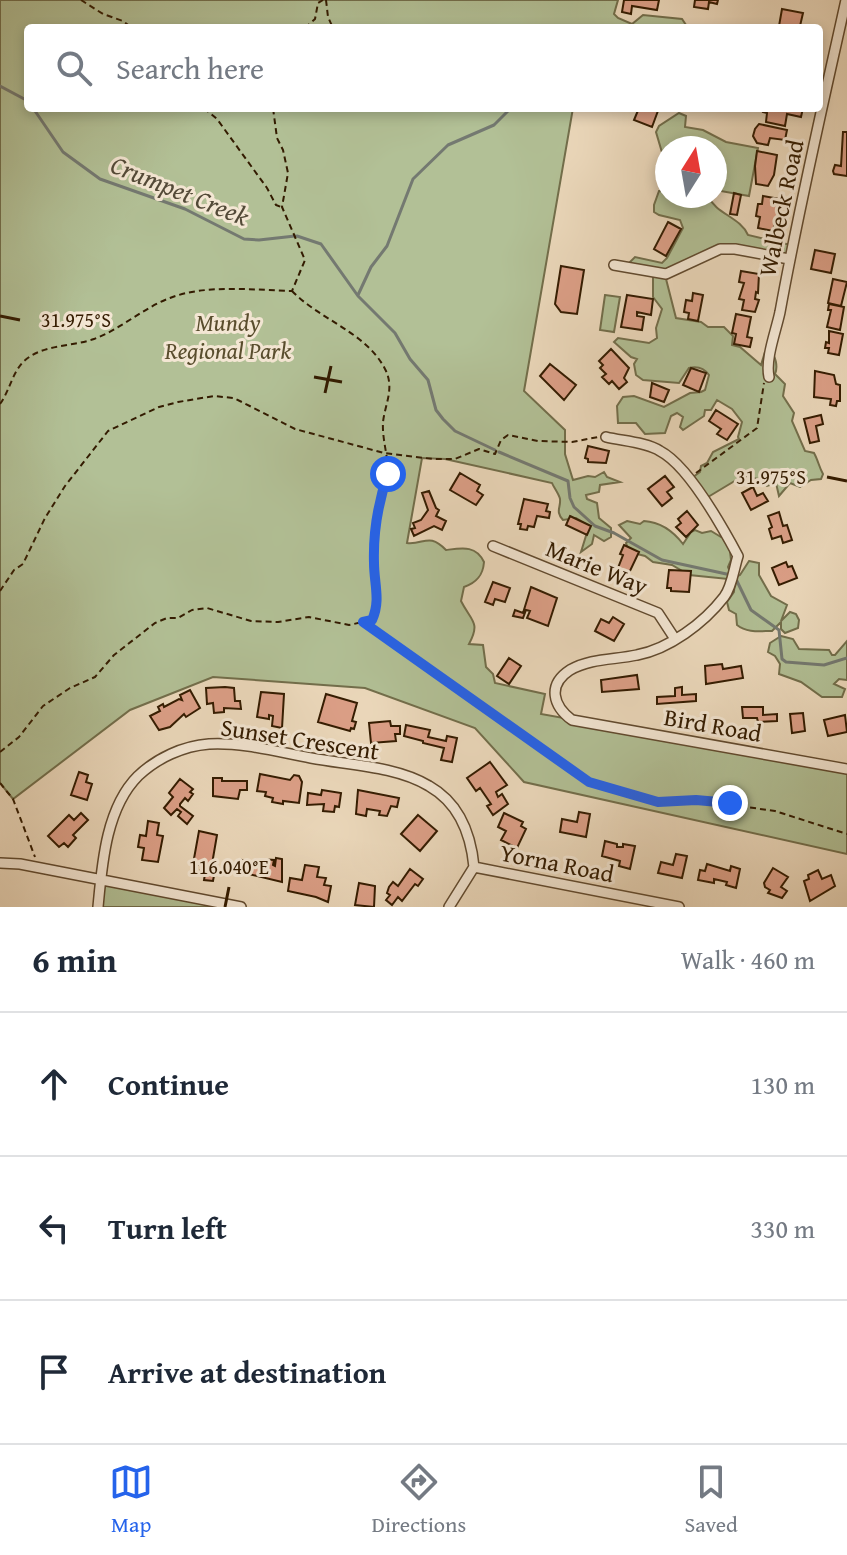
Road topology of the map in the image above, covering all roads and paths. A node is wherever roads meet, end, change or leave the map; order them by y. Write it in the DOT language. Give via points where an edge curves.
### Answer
graph roads {
  1 [pos="81,0"];
  2 [pos="325,0"];
  3 [pos="846,0"];
  4 [pos="127,24"];
  5 [pos="309,24"];
  6 [pos="331,24"];
  7 [pos="823,105"];
  8 [pos="209,112"];
  9 [pos="274,112"];
  10 [pos="821,112"];
  11 [pos="282,207"];
  12 [pos="789,259"];
  13 [pos="614,265"];
  14 [pos="292,291"];
  15 [pos="769,377"];
  16 [pos="0,404"];
  17 [pos="606,437"];
  18 [pos="384,453"];
  19 [pos="688,479"];
  20 [pos="493,546"];
  21 [pos="0,591"];
  22 [pos="363,622"];
  23 [pos="675,639"];
  24 [pos="0,752"];
  25 [pos="847,769"];
  26 [pos="0,783"];
  27 [pos="847,834"];
  28 [pos="0,863"];
  29 [pos="474,867"];
  30 [pos="41,868"];
  31 [pos="100,880"];
  32 [pos="98,907"];
  33 [pos="241,907"];
  34 [pos="449,907"];
  35 [pos="679,907"];
  1 -- 4 [label="path"];
  2 -- 5 [label="path" via="318,3"];
  2 -- 6 [label="path"];
  3 -- 7 [label="street, Walbeck Road"];
  8 -- 11 [label="path"];
  9 -- 11 [label="path" via="288,173"];
  10 -- 12 [label="street, Walbeck Road"];
  11 -- 14 [label="path" via="305,260"];
  12 -- 13 [label="street" via="720,249 666,274"];
  12 -- 15 [label="street, Walbeck Road" via="766,366"];
  14 -- 16 [label="path" via="219,288 167,299 105,335 27,358"];
  14 -- 18 [label="path" via="307,307 354,336 386,371 390,388"];
  15 -- 19 [label="path" via="757,428"];
  17 -- 18 [label="path" via="572,442 508,435 496,454 479,449 455,459"];
  17 -- 19 [label="street" via="660,450"];
  18 -- 21 [label="path" via="295,429 234,398 214,396 159,407 108,431 65,486 23,564"];
  18 -- 22 [label="path" via="388,474 378,505 374,564 378,608 372,620"];
  19 -- 23 [label="street" via="738,556 726,595"];
  20 -- 23 [label="street, Marie Way" via="658,613"];
  22 -- 24 [label="path" via="349,625 309,617 251,621 207,608 167,618 114,655 95,677 43,706"];
  22 -- 27 [label="path" via="589,782 658,802 696,800 775,811"];
  23 -- 25 [label="street, Bird Road" via="639,655 596,660 569,671 557,684 555,703 572,720"];
  26 -- 30 [label="path" via="13,799"];
  28 -- 30 [label="street"];
  29 -- 31 [label="street, Sunset Crescent" via="464,825 429,786 398,774 209,744 179,750 157,762 127,789 115,809"];
  29 -- 34 [label="street, Yorna Road"];
  29 -- 35 [label="street, Yorna Road"];
  30 -- 31 [label="street"];
  31 -- 32 [label="street, Sunset Crescent"];
  31 -- 33 [label="street"];
}
